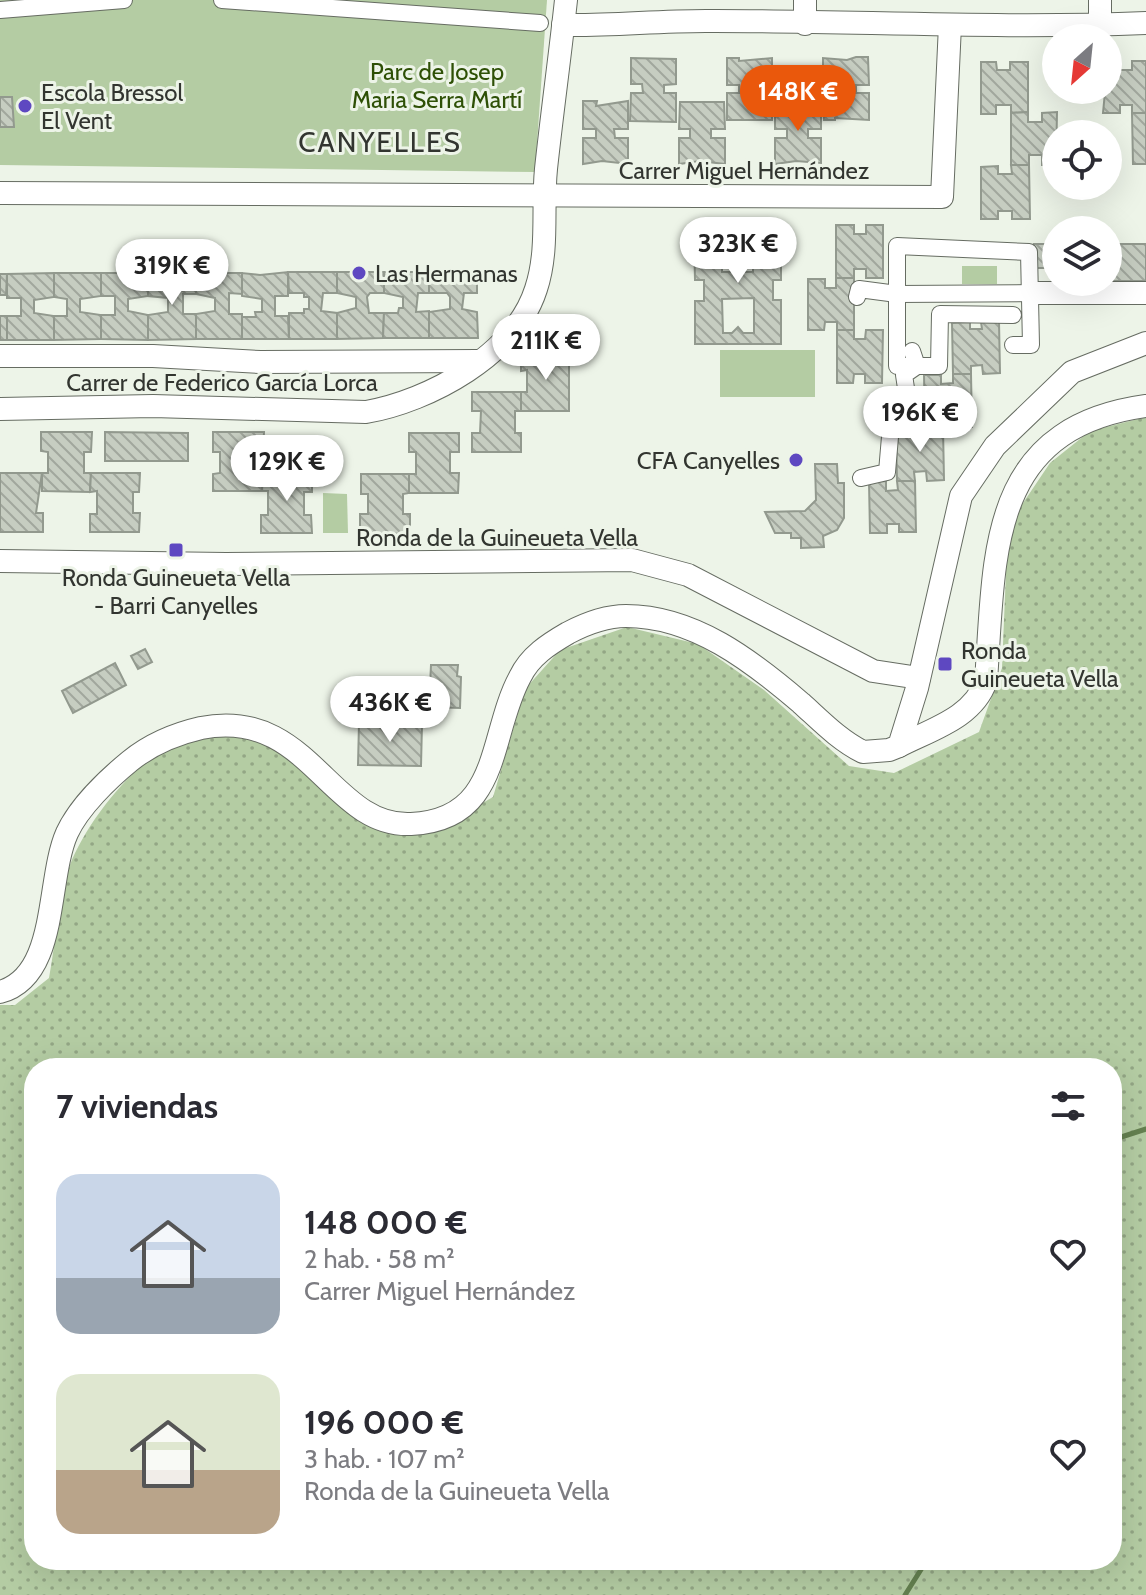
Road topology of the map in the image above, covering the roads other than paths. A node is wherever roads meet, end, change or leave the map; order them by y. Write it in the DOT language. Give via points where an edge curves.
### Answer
graph roads {
  1 [pos="124,0"];
  2 [pos="222,0"];
  3 [pos="566,0"];
  4 [pos="805,0"];
  5 [pos="1100,0"];
  6 [pos="0,10"];
  7 [pos="1146,23"];
  8 [pos="552,24"];
  9 [pos="805,24"];
  10 [pos="1100,24"];
  11 [pos="1122,24"];
  12 [pos="950,25"];
  13 [pos="1042,25"];
  14 [pos="0,193"];
  15 [pos="546,196"];
  16 [pos="1033,293"];
  17 [pos="1146,293"];
  18 [pos="897,294"];
  19 [pos="857,297"];
  20 [pos="1013,315"];
  21 [pos="884,325"];
  22 [pos="1146,343"];
  23 [pos="1013,345"];
  24 [pos="0,356"];
  25 [pos="909,356"];
  26 [pos="479,361"];
  27 [pos="1146,406"];
  28 [pos="0,409"];
  29 [pos="861,478"];
  30 [pos="0,561"];
  31 [pos="919,678"];
  32 [pos="899,746"];
  33 [pos="0,992"];
  1 -- 6 [label="street"];
  2 -- 8 [label="street"];
  3 -- 8 [label="street, Carrer de Federico García Lorca"];
  4 -- 9 [label="street"];
  5 -- 10 [label="street"];
  7 -- 11 [label="street"];
  8 -- 9 [label="street"];
  8 -- 15 [label="street, Carrer de Federico García Lorca"];
  9 -- 12 [label="street"];
  12 -- 13 [label="street"];
  12 -- 15 [label="street, Carrer Miguel Hernández" via="942,197"];
  14 -- 15 [label="street, Carrer Miguel Hernández"];
  15 -- 26 [label="street, Carrer de Federico García Lorca" via="545,246 536,291 514,327"];
  16 -- 17 [label="street"];
  16 -- 18 [label="street"];
  16 -- 18 [label="street" via="1029,252 897,246"];
  16 -- 23 [label="street" via="1031,345"];
  18 -- 19 [label="street" via="859,289"];
  18 -- 25 [label="street"];
  20 -- 25 [label="street" via="940,314 939,366"];
  21 -- 25 [label="street" via="890,351"];
  22 -- 31 [label="street" via="1072,372 1015,423 961,496"];
  24 -- 26 [label="street, Carrer de Federico García Lorca"];
  25 -- 29 [label="street" via="904,375 909,408 891,425 887,472"];
  26 -- 28 [label="street, Carrer de Federico García Lorca" via="421,398 366,412 153,406"];
  27 -- 32 [label="street" via="1080,423 1046,449 1019,483 996,544 982,694 967,711"];
  30 -- 31 [label="street, Ronda de la Guineueta Vella" via="632,560 688,575 873,671"];
  31 -- 32 [label="street"];
  32 -- 33 [label="street" via="871,753 851,746 723,644 673,623 625,615 577,628 537,654 515,687 483,785 465,805 428,822 398,824 375,818 301,754 255,729 225,725 189,731 133,758 77,817 63,843 37,964 21,982"];
}
